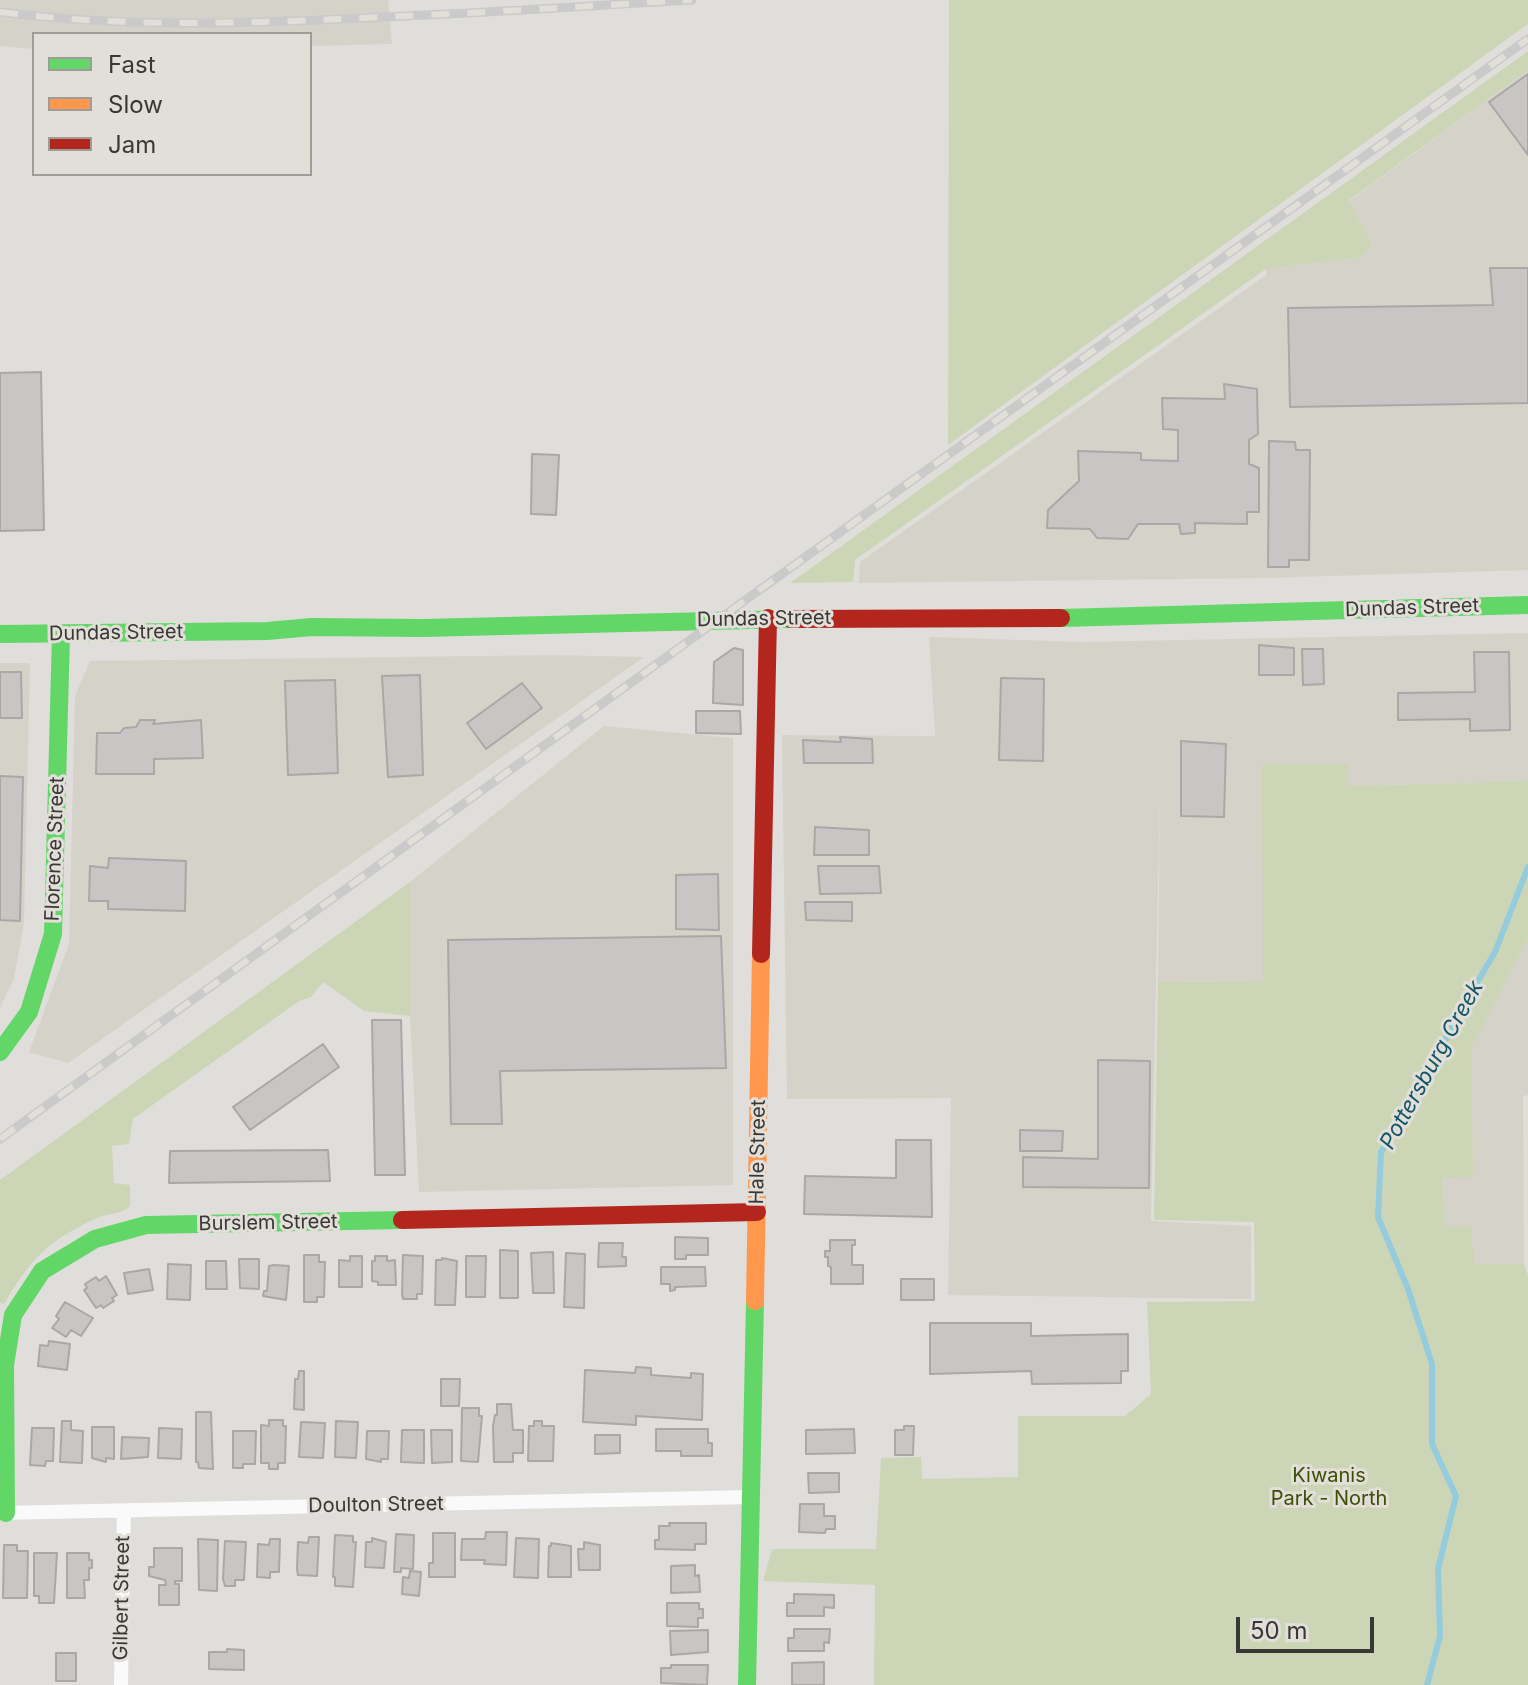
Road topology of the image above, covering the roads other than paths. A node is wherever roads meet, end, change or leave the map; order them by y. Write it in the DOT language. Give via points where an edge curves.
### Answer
graph roads {
  1 [pos="1528,605"];
  2 [pos="768,618"];
  3 [pos="0,634"];
  4 [pos="61,634"];
  5 [pos="0,1052"];
  6 [pos="757,1212"];
  7 [pos="751,1497"];
  8 [pos="124,1511"];
  9 [pos="3,1513"];
  10 [pos="121,1685"];
  11 [pos="747,1685"];
  1 -- 2 [label="street, Dundas Street" via="1058,618"];
  2 -- 4 [label="street, Dundas Street"];
  2 -- 6 [label="street, Hale Street"];
  3 -- 4 [label="street, Dundas Street"];
  4 -- 5 [label="street, Florence Street" via="53,934 29,1012"];
  6 -- 7 [label="street, Hale Street"];
  6 -- 9 [label="street, Burslem Street" via="146,1225 95,1239 42,1271 13,1315 5,1365"];
  7 -- 8 [label="street, Doulton Street"];
  7 -- 11 [label="street, Hale Street"];
  8 -- 9 [label="street, Doulton Street"];
  8 -- 10 [label="street, Gilbert Street"];
}
